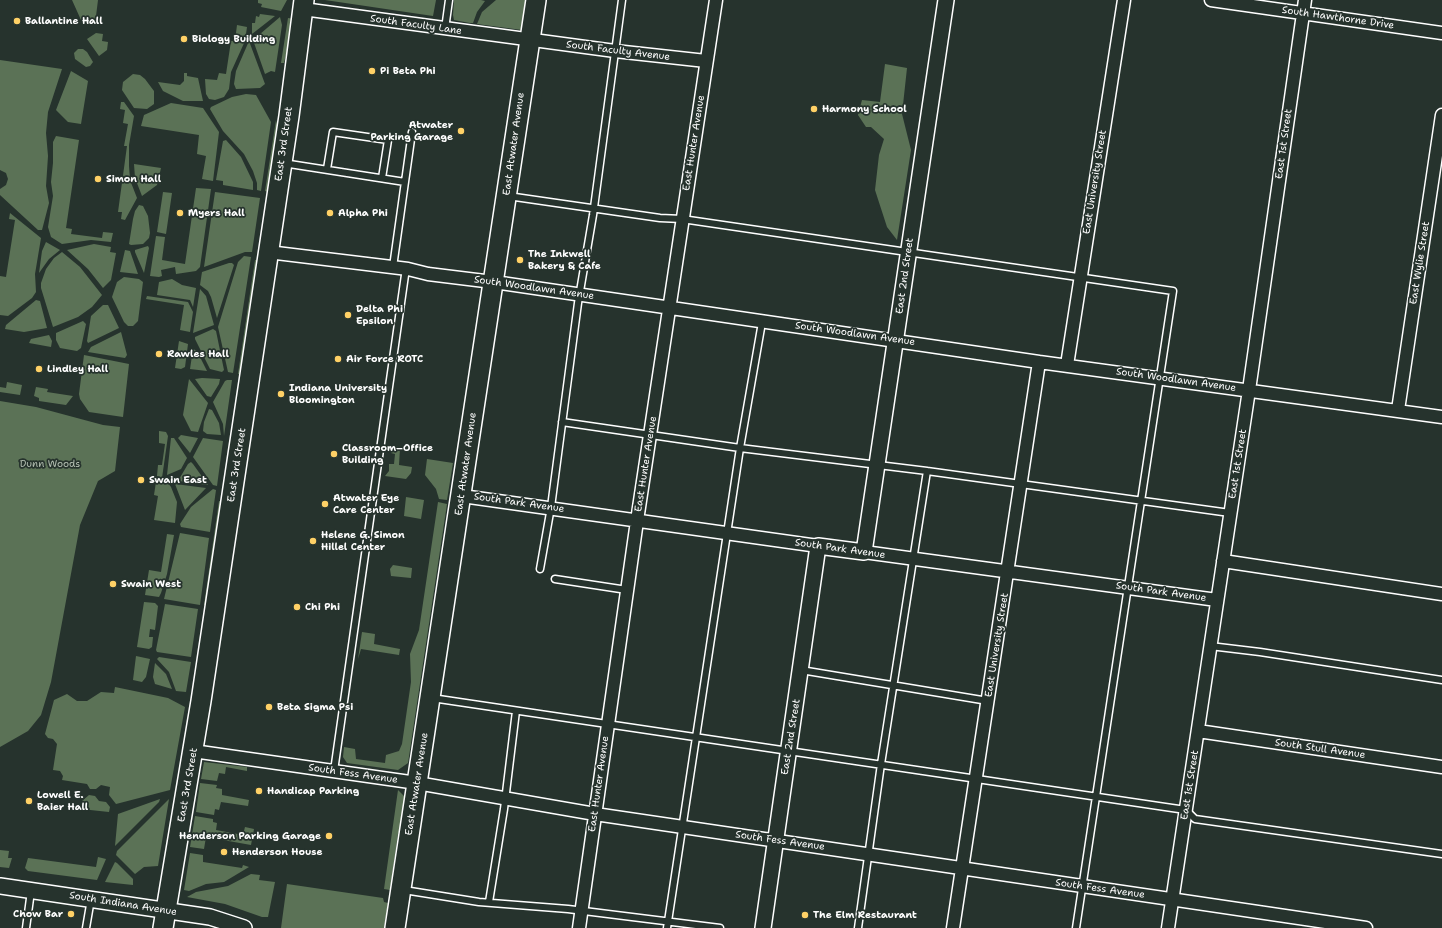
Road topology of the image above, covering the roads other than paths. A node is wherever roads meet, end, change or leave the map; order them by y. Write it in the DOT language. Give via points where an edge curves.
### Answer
graph roads {
  1 [pos="449,0"];
  2 [pos="536,0"];
  3 [pos="622,0"];
  4 [pos="716,0"];
  5 [pos="946,0"];
  6 [pos="1124,0"];
  7 [pos="1211,0"];
  8 [pos="1304,0"];
  9 [pos="304,5"];
  10 [pos="1303,12"];
  11 [pos="446,29"];
  12 [pos="1442,33"];
  13 [pos="530,40"];
  14 [pos="614,52"];
  15 [pos="706,61"];
  16 [pos="1442,115"];
  17 [pos="412,132"];
  18 [pos="282,163"];
  19 [pos="327,169"];
  20 [pos="382,178"];
  21 [pos="405,182"];
  22 [pos="507,195"];
  23 [pos="594,209"];
  24 [pos="682,219"];
  25 [pos="268,252"];
  26 [pos="908,253"];
  27 [pos="393,267"];
  28 [pos="408,269"];
  29 [pos="1080,276"];
  30 [pos="493,282"];
  31 [pos="580,294"];
  32 [pos="670,307"];
  33 [pos="761,328"];
  34 [pos="895,340"];
  35 [pos="1039,362"];
  36 [pos="1067,365"];
  37 [pos="1159,377"];
  38 [pos="1249,390"];
  39 [pos="1398,410"];
  40 [pos="1442,417"];
  41 [pos="562,422"];
  42 [pos="650,435"];
  43 [pos="740,448"];
  44 [pos="876,464"];
  45 [pos="927,471"];
  46 [pos="1020,484"];
  47 [pos="462,496"];
  48 [pos="1141,501"];
  49 [pos="551,507"];
  50 [pos="1230,513"];
  51 [pos="637,522"];
  52 [pos="728,533"];
  53 [pos="818,546"];
  54 [pos="864,552"];
  55 [pos="914,559"];
  56 [pos="1223,561"];
  57 [pos="540,569"];
  58 [pos="1008,572"];
  59 [pos="555,579"];
  60 [pos="1128,588"];
  61 [pos="627,590"];
  62 [pos="1442,594"];
  63 [pos="1217,600"];
  64 [pos="1210,646"];
  65 [pos="801,670"];
  66 [pos="1442,680"];
  67 [pos="894,686"];
  68 [pos="431,698"];
  69 [pos="988,701"];
  70 [pos="516,712"];
  71 [pos="608,724"];
  72 [pos="1198,731"];
  73 [pos="697,737"];
  74 [pos="789,751"];
  75 [pos="194,752"];
  76 [pos="881,764"];
  77 [pos="1442,767"];
  78 [pos="334,771"];
  79 [pos="977,778"];
  80 [pos="417,783"];
  81 [pos="1097,796"];
  82 [pos="505,798"];
  83 [pos="1186,810"];
  84 [pos="595,814"];
  85 [pos="684,827"];
  86 [pos="775,840"];
  87 [pos="869,854"];
  88 [pos="1442,854"];
  89 [pos="962,869"];
  90 [pos="0,886"];
  91 [pos="1082,887"];
  92 [pos="401,889"];
  93 [pos="31,891"];
  94 [pos="91,899"];
  95 [pos="1172,899"];
  96 [pos="489,902"];
  97 [pos="582,911"];
  98 [pos="164,919"];
  99 [pos="668,925"];
  100 [pos="26,928"];
  101 [pos="86,928"];
  102 [pos="244,928"];
  103 [pos="395,928"];
  104 [pos="579,928"];
  105 [pos="720,928"];
  106 [pos="763,928"];
  107 [pos="858,928"];
  108 [pos="953,928"];
  109 [pos="1076,928"];
  110 [pos="1168,928"];
  111 [pos="1366,928"];
  1 -- 11 [label="lane"];
  2 -- 13 [label="main road, East Atwater Avenue"];
  3 -- 14 [label="lane"];
  4 -- 15 [label="street, East Hunter Avenue"];
  5 -- 26 [label="street, East 2nd Street"];
  6 -- 29 [label="street, East University Street"];
  7 -- 10 [label="street, South Hawthorne Drive"];
  8 -- 10 [label="street, East 1st Street"];
  9 -- 11 [label="street, South Faculty Lane"];
  9 -- 18 [label="main road, East 3rd Street"];
  10 -- 12 [label="street, South Hawthorne Drive"];
  10 -- 38 [label="street, East 1st Street"];
  11 -- 13 [label="street, South Faculty Lane"];
  13 -- 14 [label="street, South Faculty Avenue"];
  13 -- 22 [label="main road, East Atwater Avenue"];
  14 -- 15 [label="street, South Faculty Avenue"];
  14 -- 23 [label="lane"];
  15 -- 24 [label="street, East Hunter Avenue"];
  16 -- 39 [label="street, East Wylie Street"];
  17 -- 21 [label="lane"];
  18 -- 19 [label="lane"];
  18 -- 25 [label="main road, East 3rd Street"];
  19 -- 20 [label="lane"];
  19 -- 20 [label="lane" via="333,132 388,140"];
  20 -- 21 [label="lane"];
  21 -- 27 [label="lane"];
  22 -- 23 [label="lane"];
  22 -- 30 [label="main road, East Atwater Avenue"];
  23 -- 24 [label="lane"];
  23 -- 31 [label="lane"];
  24 -- 26 [label="lane"];
  24 -- 32 [label="street, East Hunter Avenue"];
  25 -- 27 [label="street, South Woodlawn Avenue"];
  25 -- 75 [label="main road, East 3rd Street"];
  26 -- 29 [label="lane"];
  26 -- 34 [label="street, East 2nd Street"];
  27 -- 28 [label="street, South Woodlawn Avenue"];
  28 -- 30 [label="street, South Woodlawn Avenue"];
  28 -- 78 [label="lane"];
  29 -- 36 [label="street, East University Street"];
  29 -- 37 [label="lane" via="1173,291"];
  30 -- 31 [label="street, South Woodlawn Avenue"];
  30 -- 47 [label="main road, East Atwater Avenue"];
  31 -- 32 [label="street, South Woodlawn Avenue"];
  31 -- 41 [label="lane"];
  32 -- 34 [label="street, South Woodlawn Avenue"];
  32 -- 42 [label="street, East Hunter Avenue"];
  33 -- 43 [label="lane"];
  34 -- 35 [label="street, South Woodlawn Avenue"];
  34 -- 44 [label="street, East 2nd Street"];
  35 -- 36 [label="street, South Woodlawn Avenue"];
  35 -- 46 [label="street, East University Street"];
  36 -- 37 [label="street, South Woodlawn Avenue"];
  37 -- 38 [label="street, South Woodlawn Avenue"];
  37 -- 48 [label="lane"];
  38 -- 39 [label="street, South Woodlawn Avenue"];
  38 -- 50 [label="street, East 1st Street"];
  39 -- 40 [label="street, South Woodlawn Avenue"];
  41 -- 42 [label="lane"];
  41 -- 49 [label="lane"];
  42 -- 43 [label="lane"];
  42 -- 51 [label="street, East Hunter Avenue"];
  43 -- 44 [label="lane"];
  43 -- 52 [label="lane"];
  44 -- 45 [label="lane"];
  44 -- 54 [label="street, East 2nd Street"];
  45 -- 46 [label="lane"];
  45 -- 55 [label="lane"];
  46 -- 48 [label="lane"];
  46 -- 58 [label="street, East University Street"];
  47 -- 49 [label="street, South Park Avenue"];
  47 -- 68 [label="main road, East Atwater Avenue"];
  48 -- 50 [label="lane"];
  48 -- 60 [label="lane"];
  49 -- 51 [label="street, South Park Avenue"];
  49 -- 57 [label="lane"];
  50 -- 56 [label="street, East 1st Street"];
  51 -- 52 [label="street, South Park Avenue"];
  51 -- 61 [label="street, East Hunter Avenue"];
  52 -- 53 [label="street, South Park Avenue"];
  52 -- 73 [label="lane"];
  53 -- 54 [label="street, South Park Avenue"];
  53 -- 65 [label="street, East 2nd Street"];
  54 -- 55 [label="street, South Park Avenue"];
  55 -- 58 [label="street, South Park Avenue"];
  55 -- 67 [label="lane"];
  56 -- 62 [label="street"];
  56 -- 63 [label="street, East 1st Street"];
  58 -- 60 [label="street, South Park Avenue"];
  58 -- 69 [label="street, East University Street"];
  59 -- 61 [label="lane"];
  60 -- 63 [label="street, South Park Avenue"];
  60 -- 81 [label="lane"];
  61 -- 71 [label="street, East Hunter Avenue"];
  63 -- 64 [label="street, East 1st Street"];
  64 -- 66 [label="lane"];
  64 -- 72 [label="street, East 1st Street"];
  65 -- 67 [label="lane"];
  65 -- 74 [label="street, East 2nd Street"];
  67 -- 69 [label="lane"];
  67 -- 76 [label="lane"];
  68 -- 70 [label="lane"];
  68 -- 80 [label="main road, East Atwater Avenue"];
  69 -- 79 [label="street, East University Street"];
  70 -- 71 [label="lane"];
  70 -- 82 [label="lane"];
  71 -- 73 [label="lane"];
  71 -- 84 [label="street, East Hunter Avenue"];
  72 -- 77 [label="street, South Stull Avenue"];
  72 -- 83 [label="street, East 1st Street"];
  73 -- 74 [label="lane"];
  73 -- 85 [label="lane"];
  74 -- 76 [label="lane"];
  74 -- 86 [label="street, East 2nd Street"];
  75 -- 78 [label="street, South Fess Avenue"];
  75 -- 98 [label="main road, East 3rd Street"];
  76 -- 79 [label="lane"];
  76 -- 87 [label="lane"];
  78 -- 80 [label="street, South Fess Avenue"];
  79 -- 81 [label="lane"];
  79 -- 89 [label="street, East University Street"];
  80 -- 82 [label="street, South Fess Avenue"];
  80 -- 92 [label="main road, East Atwater Avenue"];
  81 -- 83 [label="lane"];
  81 -- 91 [label="lane"];
  82 -- 84 [label="street, South Fess Avenue"];
  82 -- 96 [label="lane"];
  83 -- 88 [label="lane" via="1195,819"];
  83 -- 95 [label="street, East 1st Street"];
  84 -- 85 [label="street, South Fess Avenue"];
  84 -- 97 [label="street, East Hunter Avenue"];
  85 -- 86 [label="street, South Fess Avenue"];
  85 -- 99 [label="lane"];
  86 -- 87 [label="street, South Fess Avenue"];
  86 -- 106 [label="street, East 2nd Street"];
  87 -- 89 [label="street, South Fess Avenue"];
  87 -- 107 [label="lane"];
  89 -- 91 [label="street, South Fess Avenue"];
  89 -- 108 [label="street, East University Street"];
  90 -- 93 [label="street, South Indiana Avenue"];
  91 -- 95 [label="street, South Fess Avenue"];
  91 -- 109 [label="lane"];
  92 -- 96 [label="lane"];
  92 -- 103 [label="main road, East Atwater Avenue"];
  93 -- 94 [label="street, South Indiana Avenue"];
  93 -- 100 [label="lane"];
  94 -- 98 [label="street, South Indiana Avenue"];
  94 -- 101 [label="lane"];
  95 -- 110 [label="street, East 1st Street"];
  95 -- 111 [label="street, South Fess Avenue"];
  96 -- 97 [label="lane"];
  97 -- 99 [label="lane"];
  97 -- 104 [label="street, East Hunter Avenue"];
  98 -- 102 [label="street, South Indiana Avenue" via="210,917"];
  99 -- 105 [label="lane"];
}
